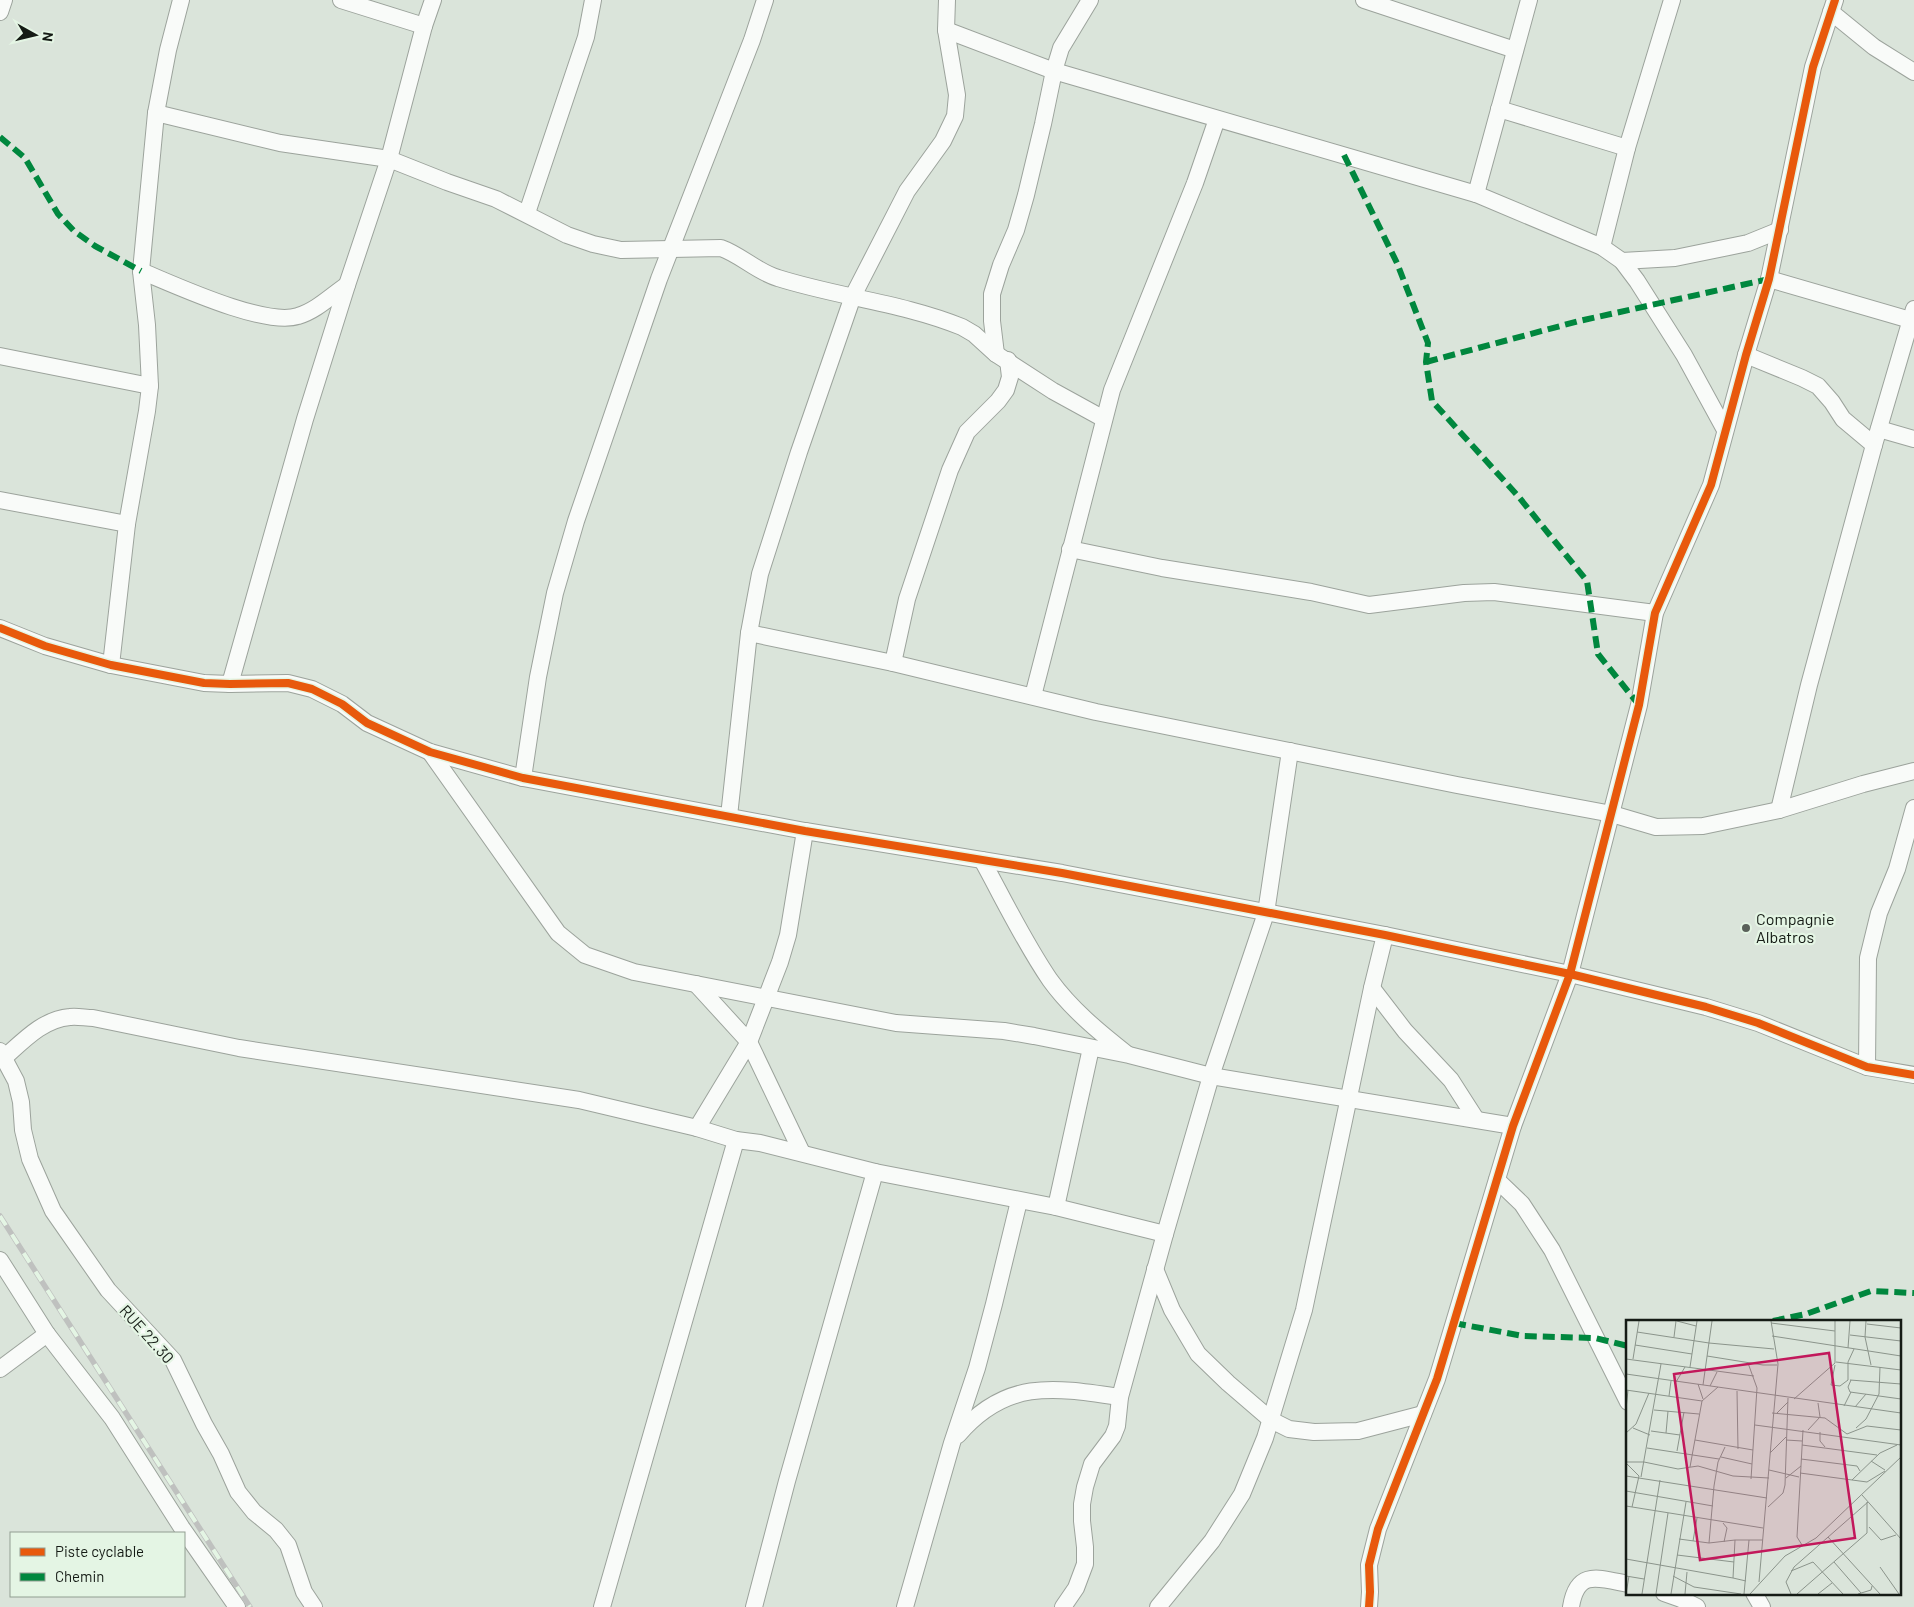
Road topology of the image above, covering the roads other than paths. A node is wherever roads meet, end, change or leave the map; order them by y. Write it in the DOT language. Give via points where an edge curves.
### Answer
graph roads {
  1 [pos="4,0"];
  2 [pos="181,0"];
  3 [pos="341,0"];
  4 [pos="432,0"];
  5 [pos="593,0"];
  6 [pos="765,0"];
  7 [pos="947,0"];
  8 [pos="1090,0"];
  9 [pos="1364,0"];
  10 [pos="1529,0"];
  11 [pos="1672,0"];
  12 [pos="1833,6"];
  13 [pos="0,12"];
  14 [pos="424,26"];
  15 [pos="946,30"];
  16 [pos="1515,50"];
  17 [pos="1054,71"];
  18 [pos="1914,72"];
  19 [pos="1499,109"];
  20 [pos="156,112"];
  21 [pos="1217,119"];
  22 [pos="1627,148"];
  23 [pos="389,159"];
  24 [pos="1476,194"];
  25 [pos="527,213"];
  26 [pos="1780,230"];
  27 [pos="1602,247"];
  28 [pos="672,249"];
  29 [pos="1622,261"];
  30 [pos="141,272"];
  31 [pos="1769,279"];
  32 [pos="347,285"];
  33 [pos="853,296"];
  34 [pos="1913,317"];
  35 [pos="1746,355"];
  36 [pos="0,356"];
  37 [pos="1002,357"];
  38 [pos="150,386"];
  39 [pos="1104,419"];
  40 [pos="1878,428"];
  41 [pos="1726,430"];
  42 [pos="1914,439"];
  43 [pos="1874,445"];
  44 [pos="0,500"];
  45 [pos="127,524"];
  46 [pos="1070,550"];
  47 [pos="1655,613"];
  48 [pos="0,628"];
  49 [pos="749,633"];
  50 [pos="893,663"];
  51 [pos="111,665"];
  52 [pos="230,684"];
  53 [pos="1033,696"];
  54 [pos="1290,751"];
  55 [pos="430,752"];
  56 [pos="1914,771"];
  57 [pos="523,778"];
  58 [pos="1914,808"];
  59 [pos="1779,810"];
  60 [pos="1612,814"];
  61 [pos="729,816"];
  62 [pos="805,831"];
  63 [pos="982,860"];
  64 [pos="1266,913"];
  65 [pos="1385,935"];
  66 [pos="1570,974"];
  67 [pos="696,984"];
  68 [pos="1372,988"];
  69 [pos="766,997"];
  70 [pos="749,1042"];
  71 [pos="1091,1048"];
  72 [pos="2,1054"];
  73 [pos="1129,1055"];
  74 [pos="1866,1067"];
  75 [pos="1914,1075"];
  76 [pos="1211,1076"];
  77 [pos="1349,1099"];
  78 [pos="1476,1119"];
  79 [pos="1513,1126"];
  80 [pos="697,1128"];
  81 [pos="736,1140"];
  82 [pos="802,1153"];
  83 [pos="875,1172"];
  84 [pos="1497,1180"];
  85 [pos="1019,1201"];
  86 [pos="1056,1208"];
  87 [pos="1165,1234"];
  88 [pos="0,1260"];
  89 [pos="1155,1269"];
  90 [pos="47,1334"];
  91 [pos="0,1369"];
  92 [pos="1120,1397"];
  93 [pos="1626,1398"];
  94 [pos="1423,1414"];
  95 [pos="1271,1420"];
  96 [pos="952,1443"];
  97 [pos="185,1532"];
  98 [pos="185,1532"];
  99 [pos="1626,1584"];
  100 [pos="1667,1594"];
  101 [pos="1755,1594"];
  102 [pos="237,1607"];
  103 [pos="314,1607"];
  104 [pos="602,1607"];
  105 [pos="754,1607"];
  106 [pos="905,1607"];
  107 [pos="1063,1607"];
  108 [pos="1158,1607"];
  109 [pos="1369,1607"];
  110 [pos="1571,1607"];
  111 [pos="1697,1607"];
  112 [pos="1762,1607"];
  1 -- 13 [label="street"];
  2 -- 20 [label="street"];
  3 -- 14 [label="street"];
  4 -- 14 [label="street"];
  5 -- 25 [label="street" via="586,37"];
  6 -- 28 [label="street"];
  7 -- 15 [label="street"];
  8 -- 17 [label="street" via="1062,48"];
  9 -- 16 [label="street"];
  10 -- 16 [label="street"];
  11 -- 22 [label="street"];
  12 -- 18 [label="street" via="1874,47"];
  12 -- 26 [label="street" via="1813,67"];
  14 -- 23 [label="street"];
  15 -- 17 [label="street"];
  15 -- 33 [label="street" via="957,95 955,116 943,141 906,191"];
  16 -- 19 [label="street"];
  17 -- 21 [label="street"];
  17 -- 37 [label="street" via="1026,195 992,294 992,321"];
  19 -- 22 [label="street"];
  19 -- 24 [label="street"];
  20 -- 23 [label="street" via="280,143"];
  20 -- 30 [label="street"];
  21 -- 24 [label="street"];
  21 -- 39 [label="street" via="1195,183 1112,390"];
  22 -- 27 [label="street"];
  23 -- 25 [label="street"];
  23 -- 32 [label="street"];
  24 -- 27 [label="street"];
  25 -- 28 [label="street" via="593,244 622,250"];
  26 -- 29 [label="street" via="1748,243 1675,258"];
  26 -- 31 [label="street"];
  27 -- 29 [label="street"];
  28 -- 33 [label="street" via="721,248 775,278"];
  28 -- 57 [label="street" via="576,521 555,593"];
  29 -- 41 [label="street" via="1684,354"];
  30 -- 32 [label="street" via="261,316 285,318 299,316"];
  30 -- 38 [label="street"];
  31 -- 34 [label="street"];
  31 -- 35 [label="street"];
  32 -- 52 [label="street" via="287,478"];
  33 -- 37 [label="street" via="962,327"];
  33 -- 49 [label="street" via="760,574"];
  34 -- 40 [label="street"];
  35 -- 41 [label="street"];
  35 -- 43 [label="street" via="1818,386 1843,420"];
  36 -- 38 [label="street"];
  37 -- 39 [label="street" via="1053,391"];
  37 -- 50 [label="street" via="1010,378 1006,390 967,432 950,470 907,599"];
  38 -- 45 [label="street"];
  39 -- 46 [label="street"];
  40 -- 42 [label="street"];
  40 -- 43 [label="street"];
  41 -- 47 [label="street" via="1711,485"];
  43 -- 59 [label="street"];
  44 -- 45 [label="street"];
  45 -- 51 [label="street"];
  46 -- 47 [label="street" via="1369,605 1494,592"];
  46 -- 53 [label="street"];
  47 -- 60 [label="street" via="1639,705"];
  48 -- 51 [label="street" via="45,646"];
  49 -- 50 [label="street"];
  49 -- 61 [label="street"];
  50 -- 53 [label="street"];
  51 -- 52 [label="street" via="204,683"];
  52 -- 55 [label="street" via="288,683 312,689 342,704 368,723"];
  53 -- 54 [label="street"];
  54 -- 60 [label="street"];
  54 -- 64 [label="street"];
  55 -- 57 [label="street"];
  55 -- 67 [label="street" via="558,934 585,955 634,972"];
  56 -- 59 [label="street"];
  57 -- 61 [label="street"];
  58 -- 74 [label="street" via="1897,870 1879,913 1868,958"];
  59 -- 60 [label="street" via="1703,826 1656,827"];
  60 -- 66 [label="street"];
  61 -- 62 [label="street"];
  62 -- 63 [label="street"];
  62 -- 69 [label="street" via="788,935"];
  63 -- 64 [label="street"];
  63 -- 73 [label="street" via="1051,981 1090,1025"];
  64 -- 65 [label="street"];
  64 -- 76 [label="street"];
  65 -- 66 [label="street"];
  65 -- 68 [label="street"];
  66 -- 74 [label="street" via="1706,1007"];
  66 -- 79 [label="street"];
  67 -- 69 [label="street"];
  67 -- 70 [label="street"];
  68 -- 77 [label="street"];
  68 -- 78 [label="street" via="1405,1031 1451,1080"];
  69 -- 70 [label="street"];
  69 -- 71 [label="street" via="896,1023 1004,1031"];
  70 -- 80 [label="street"];
  70 -- 82 [label="street"];
  71 -- 73 [label="street"];
  71 -- 86 [label="street"];
  72 -- 80 [label="street" via="50,1021 70,1017 93,1018 238,1048 579,1100"];
  72 -- 103 [label="street, RUE 22.30" via="16,1081 30,1159 53,1210 108,1290 173,1360 238,1492 288,1545 304,1592"];
  73 -- 76 [label="street"];
  74 -- 75 [label="street"];
  76 -- 77 [label="street"];
  76 -- 87 [label="street"];
  77 -- 78 [label="street"];
  77 -- 95 [label="street" via="1304,1310"];
  78 -- 79 [label="street"];
  79 -- 84 [label="street"];
  80 -- 81 [label="street"];
  81 -- 82 [label="street"];
  81 -- 104 [label="street"];
  82 -- 83 [label="street"];
  83 -- 85 [label="street"];
  83 -- 105 [label="street"];
  84 -- 93 [label="street" via="1522,1204 1552,1250"];
  84 -- 94 [label="street" via="1437,1379"];
  85 -- 86 [label="street"];
  85 -- 96 [label="street" via="977,1368"];
  86 -- 87 [label="street"];
  87 -- 89 [label="street"];
  88 -- 90 [label="street"];
  89 -- 92 [label="street"];
  89 -- 95 [label="street" via="1172,1310 1198,1354"];
  90 -- 91 [label="street"];
  90 -- 97 [label="street" via="112,1418"];
  92 -- 96 [label="street" via="1073,1391 1025,1391 987,1407"];
  92 -- 107 [label="street" via="1117,1426 1092,1464 1085,1487 1082,1521 1085,1564 1076,1588"];
  94 -- 95 [label="street" via="1358,1431 1289,1429"];
  94 -- 109 [label="street" via="1378,1529 1369,1565"];
  95 -- 108 [label="street" via="1242,1494 1212,1541"];
  96 -- 106 [label="street"];
  98 -- 102 [label="street"];
  99 -- 110 [label="street" via="1586,1579 1573,1594"];
  100 -- 111 [label="street"];
  101 -- 112 [label="street"];
}
